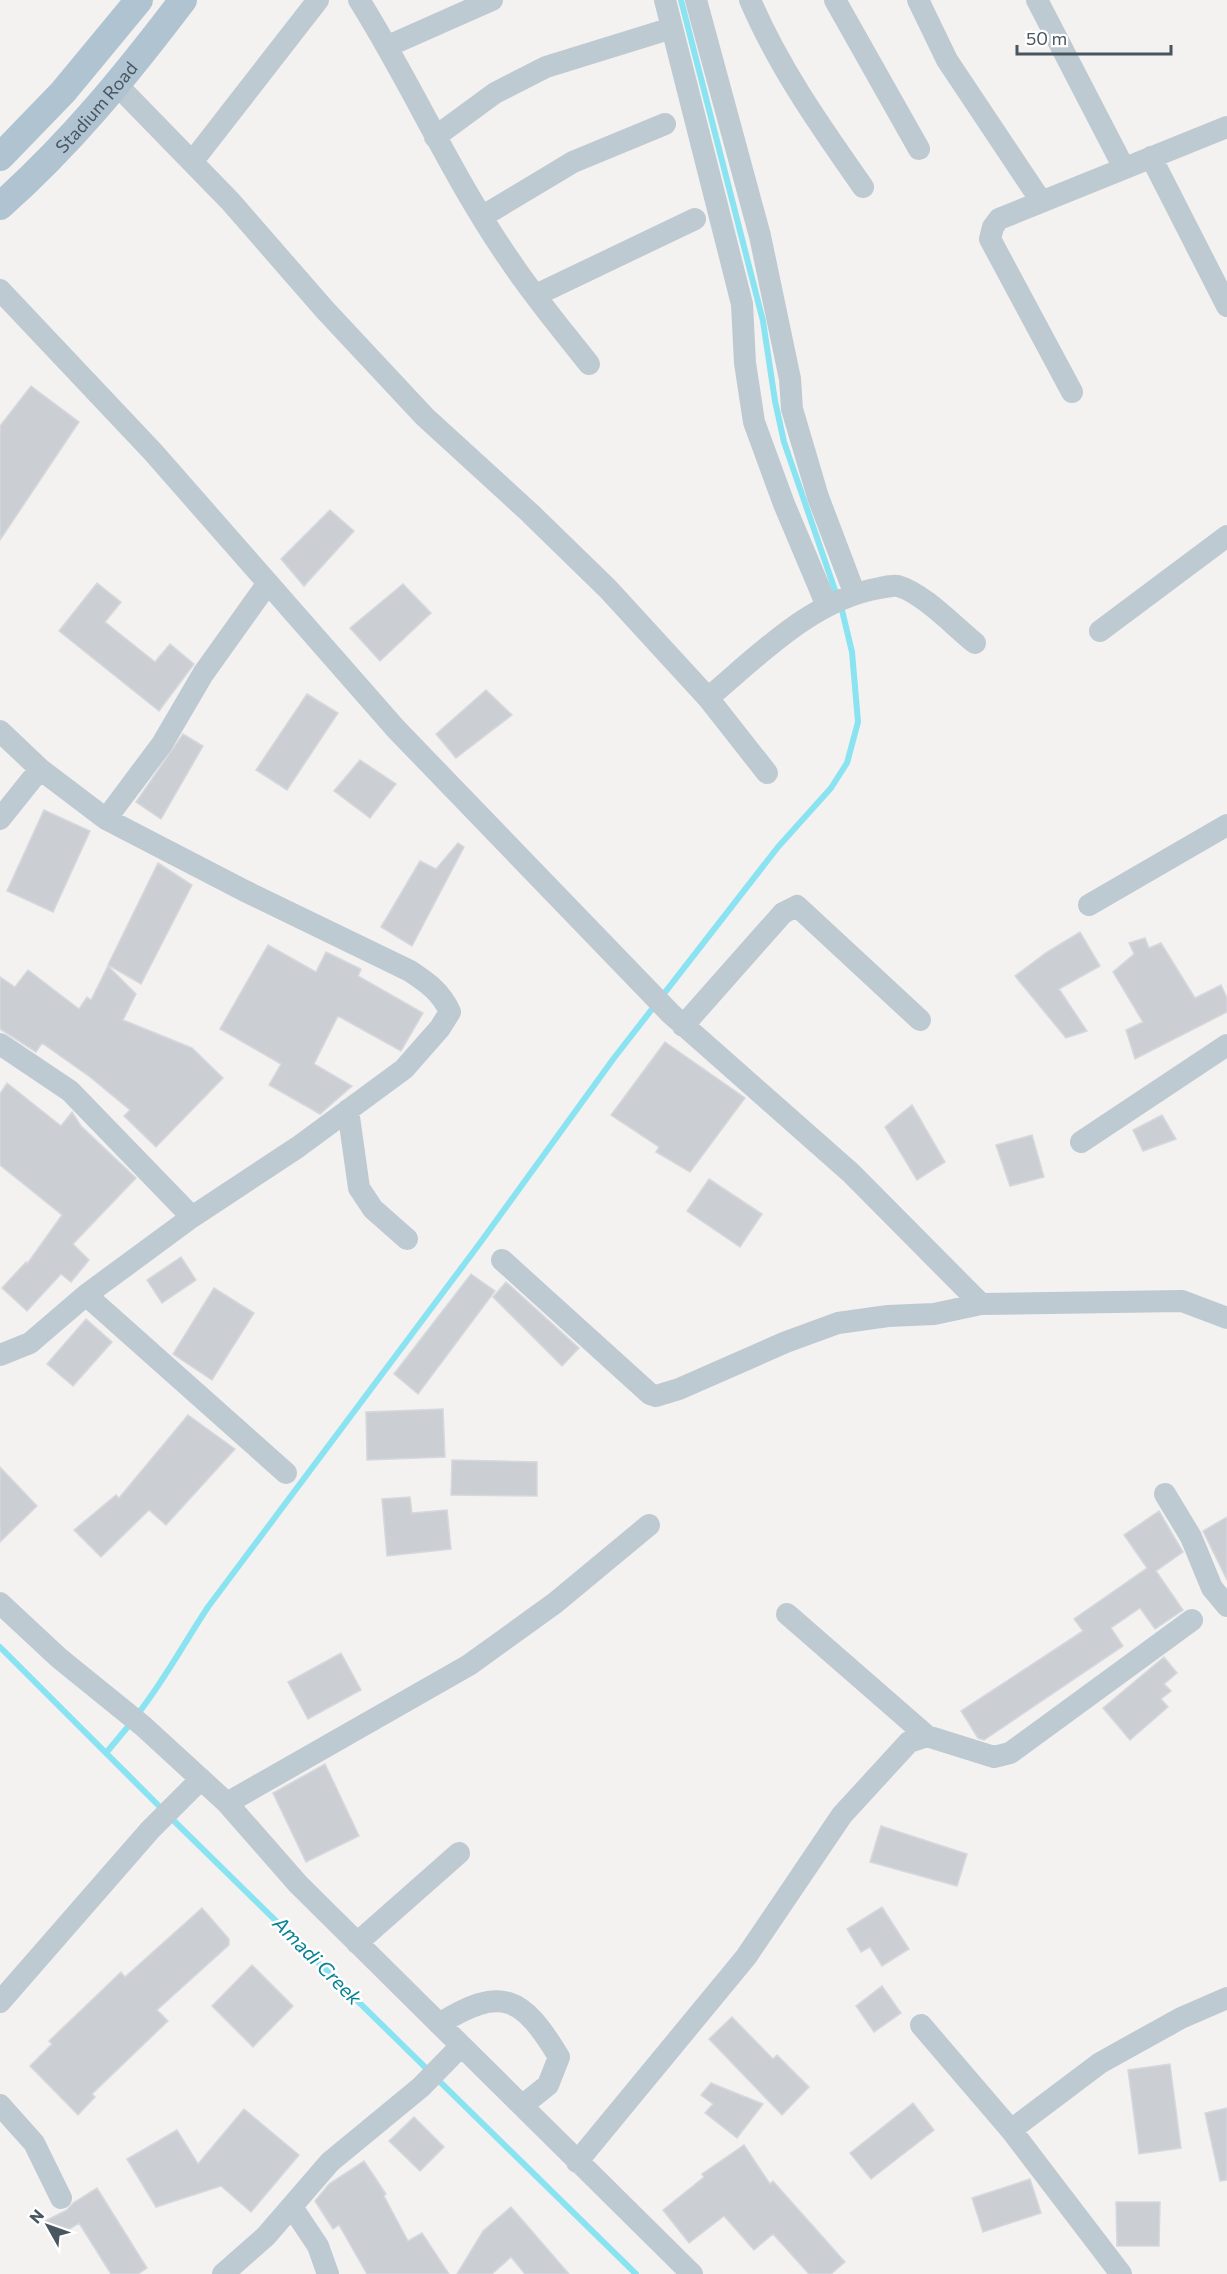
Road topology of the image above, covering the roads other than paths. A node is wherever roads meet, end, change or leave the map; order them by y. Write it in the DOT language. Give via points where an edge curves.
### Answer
graph roads {
  1 [pos="139,0"];
  2 [pos="183,0"];
  3 [pos="318,0"];
  4 [pos="359,0"];
  5 [pos="492,0"];
  6 [pos="664,0"];
  7 [pos="696,0"];
  8 [pos="750,0"];
  9 [pos="835,0"];
  10 [pos="918,0"];
  11 [pos="1037,0"];
  12 [pos="672,28"];
  13 [pos="388,46"];
  14 [pos="118,86"];
  15 [pos="665,124"];
  16 [pos="1227,127"];
  17 [pos="435,137"];
  18 [pos="918,149"];
  19 [pos="0,156"];
  20 [pos="1151,157"];
  21 [pos="192,162"];
  22 [pos="1124,168"];
  23 [pos="863,187"];
  24 [pos="1041,201"];
  25 [pos="0,206"];
  26 [pos="483,216"];
  27 [pos="695,219"];
  28 [pos="0,290"];
  29 [pos="536,296"];
  30 [pos="1227,306"];
  31 [pos="589,364"];
  32 [pos="1072,392"];
  33 [pos="1227,536"];
  34 [pos="268,583"];
  35 [pos="854,592"];
  36 [pos="827,606"];
  37 [pos="1100,631"];
  38 [pos="975,643"];
  39 [pos="708,698"];
  40 [pos="0,731"];
  41 [pos="40,770"];
  42 [pos="767,773"];
  43 [pos="0,819"];
  44 [pos="106,819"];
  45 [pos="1227,825"];
  46 [pos="1089,905"];
  47 [pos="676,1020"];
  48 [pos="920,1020"];
  49 [pos="0,1044"];
  50 [pos="1227,1045"];
  51 [pos="348,1110"];
  52 [pos="1081,1142"];
  53 [pos="192,1217"];
  54 [pos="407,1239"];
  55 [pos="502,1260"];
  56 [pos="86,1295"];
  57 [pos="981,1304"];
  58 [pos="1227,1318"];
  59 [pos="0,1355"];
  60 [pos="286,1473"];
  61 [pos="1165,1494"];
  62 [pos="649,1525"];
  63 [pos="0,1603"];
  64 [pos="1227,1606"];
  65 [pos="787,1614"];
  66 [pos="1192,1620"];
  67 [pos="927,1736"];
  68 [pos="194,1786"];
  69 [pos="227,1803"];
  70 [pos="459,1853"];
  71 [pos="357,1943"];
  72 [pos="1227,1998"];
  73 [pos="0,2002"];
  74 [pos="439,2024"];
  75 [pos="921,2025"];
  76 [pos="453,2054"];
  77 [pos="0,2105"];
  78 [pos="523,2105"];
  79 [pos="1011,2130"];
  80 [pos="577,2162"];
  81 [pos="61,2198"];
  82 [pos="292,2207"];
  83 [pos="223,2274"];
  84 [pos="328,2274"];
  85 [pos="692,2274"];
  86 [pos="1121,2274"];
  1 -- 19 [label="main road, Stadium Road" via="63,92"];
  2 -- 14 [label="main road, Stadium Road"];
  3 -- 21 [label="street"];
  4 -- 13 [label="street"];
  5 -- 13 [label="street"];
  6 -- 12 [label="street"];
  7 -- 35 [label="street" via="760,236 790,379 792,409 818,497"];
  8 -- 23 [label="street" via="797,94"];
  9 -- 18 [label="street"];
  10 -- 24 [label="street" via="947,60"];
  11 -- 22 [label="street"];
  12 -- 17 [label="street" via="546,67 495,93"];
  12 -- 36 [label="street" via="742,304 754,422"];
  13 -- 17 [label="street"];
  14 -- 21 [label="street"];
  14 -- 25 [label="main road, Stadium Road" via="32,178"];
  15 -- 26 [label="street" via="573,162"];
  16 -- 20 [label="street"];
  17 -- 26 [label="street"];
  20 -- 22 [label="street"];
  20 -- 30 [label="street"];
  21 -- 39 [label="street" via="425,417 608,589"];
  22 -- 24 [label="street"];
  24 -- 32 [label="street" via="999,219 990,238"];
  26 -- 29 [label="street"];
  27 -- 29 [label="street"];
  28 -- 34 [label="street" via="153,452"];
  29 -- 31 [label="street"];
  33 -- 37 [label="street"];
  34 -- 44 [label="street" via="203,674 162,744"];
  34 -- 47 [label="street" via="396,729"];
  35 -- 36 [label="street"];
  35 -- 38 [label="street" via="897,585 919,597"];
  36 -- 39 [label="street" via="775,642"];
  39 -- 42 [label="street"];
  40 -- 41 [label="street"];
  41 -- 43 [label="street"];
  41 -- 44 [label="street"];
  44 -- 51 [label="street" via="410,971 444,998 449,1017 423,1049 404,1069"];
  45 -- 46 [label="street"];
  47 -- 48 [label="street" via="783,913 797,906"];
  47 -- 57 [label="street" via="851,1173"];
  49 -- 53 [label="street" via="70,1091"];
  50 -- 52 [label="street"];
  51 -- 53 [label="street"];
  51 -- 54 [label="street" via="364,1199"];
  53 -- 56 [label="street"];
  55 -- 57 [label="street" via="656,1396 838,1323 934,1314"];
  56 -- 59 [label="street" via="30,1343"];
  56 -- 60 [label="street"];
  57 -- 58 [label="street" via="1182,1301"];
  61 -- 64 [label="street" via="1191,1537 1212,1588"];
  62 -- 69 [label="street" via="555,1603 469,1665"];
  63 -- 68 [label="street" via="59,1658 143,1726"];
  65 -- 67 [label="street"];
  66 -- 67 [label="street" via="1010,1753 994,1757"];
  67 -- 80 [label="street" via="909,1742 842,1815 746,1958"];
  68 -- 69 [label="street"];
  68 -- 73 [label="street" via="150,1830"];
  69 -- 71 [label="street" via="298,1884"];
  70 -- 71 [label="street"];
  71 -- 74 [label="street"];
  72 -- 79 [label="street" via="1100,2062"];
  74 -- 76 [label="street"];
  74 -- 78 [label="street" via="468,2007 493,2001 516,2004 540,2025 559,2056 548,2085"];
  75 -- 79 [label="street"];
  76 -- 78 [label="street"];
  76 -- 82 [label="street" via="421,2087 330,2162"];
  77 -- 81 [label="street" via="34,2143"];
  78 -- 80 [label="street"];
  79 -- 86 [label="street"];
  80 -- 85 [label="street"];
  82 -- 83 [label="street"];
  82 -- 84 [label="street" via="318,2246"];
}
